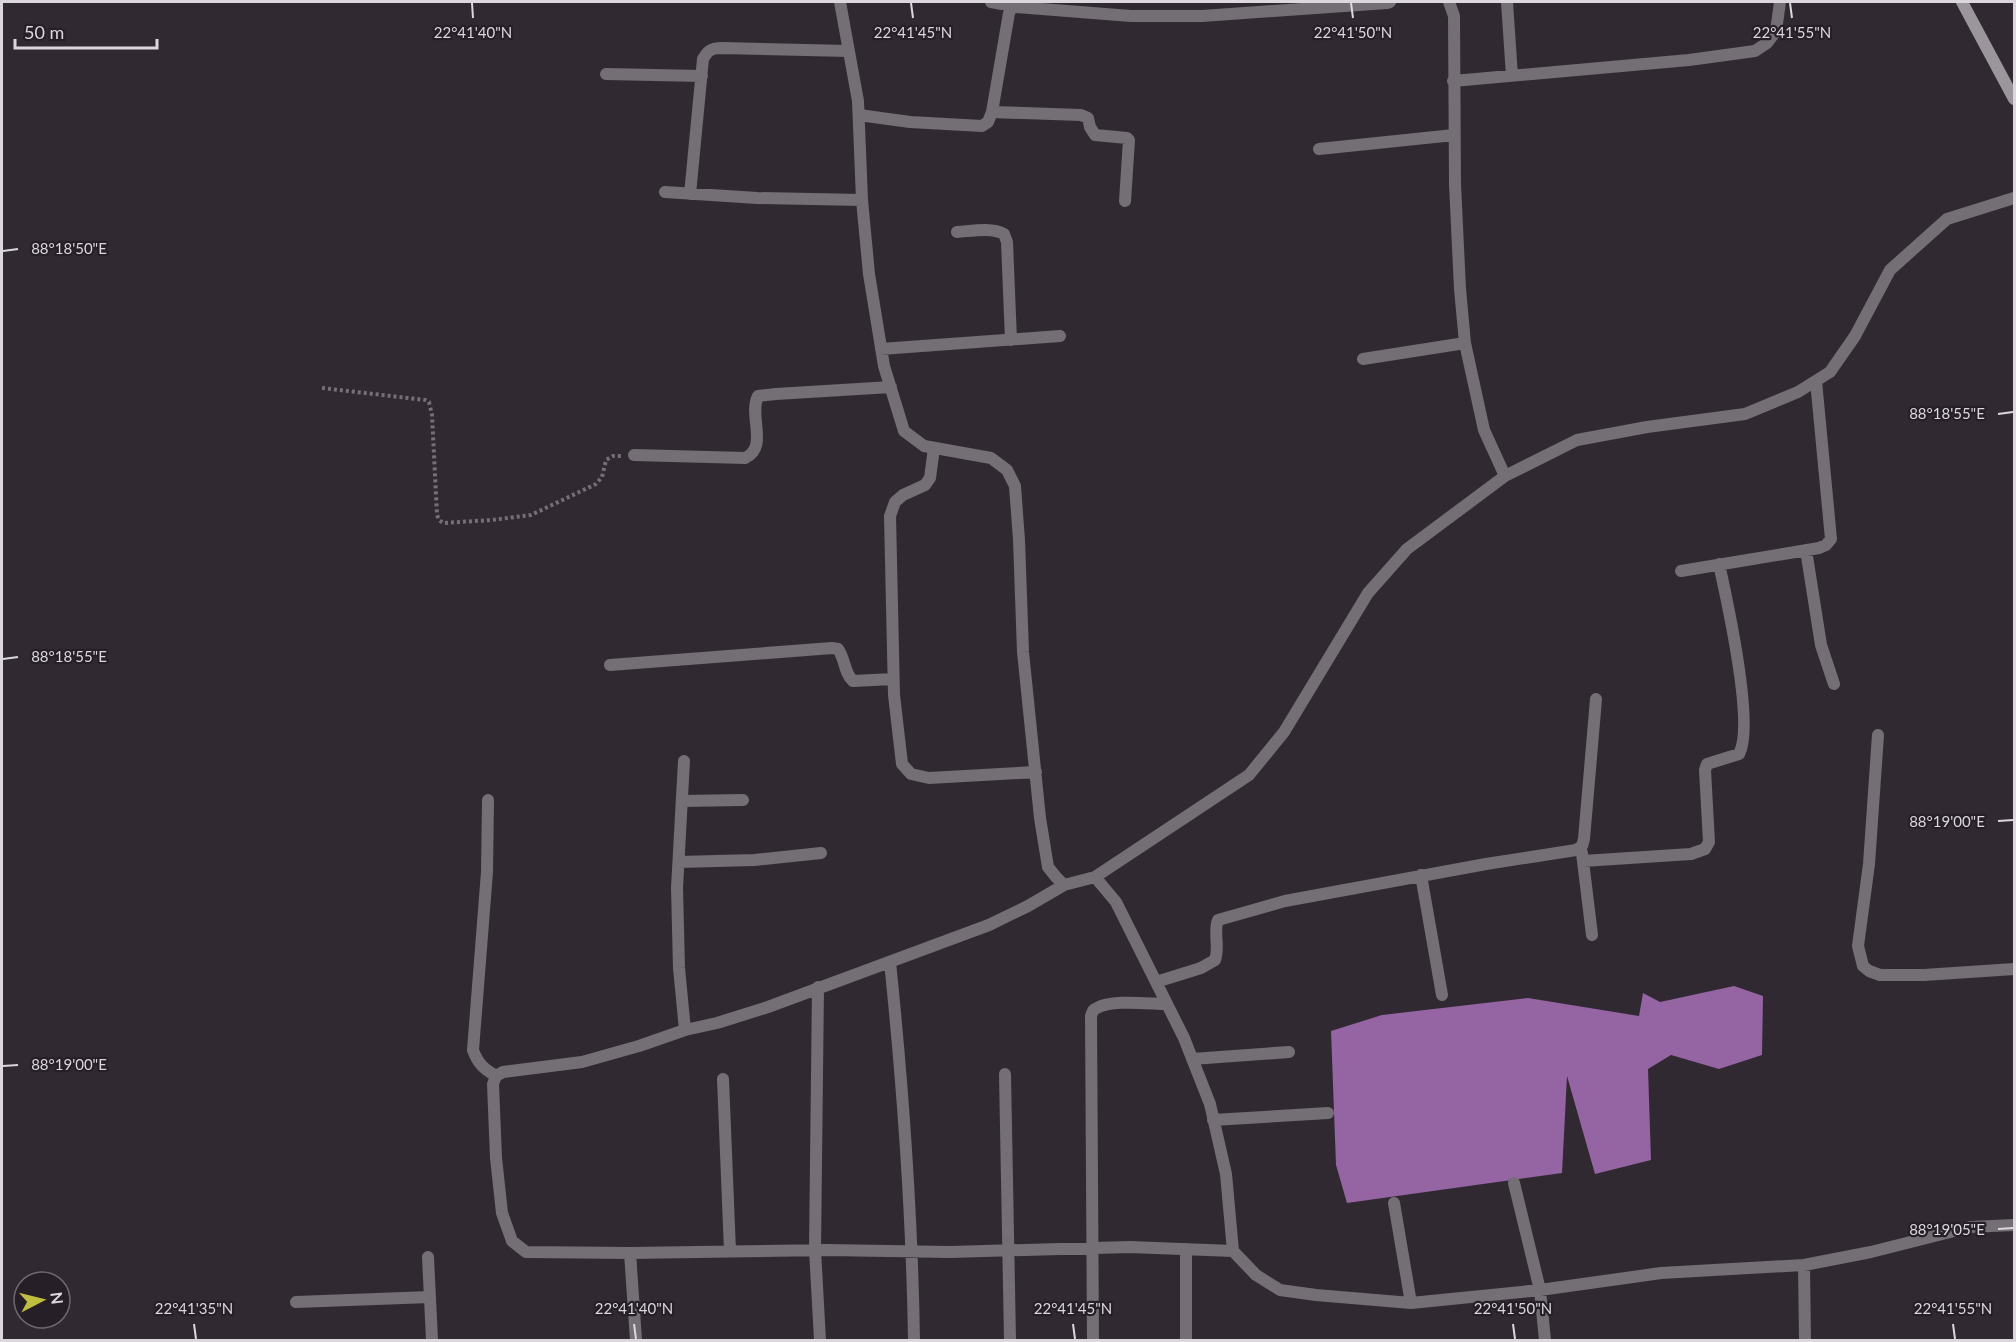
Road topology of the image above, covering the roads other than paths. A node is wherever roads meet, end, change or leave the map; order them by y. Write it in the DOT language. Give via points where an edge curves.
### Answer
graph roads {
  1 [pos="840,2"];
  2 [pos="1389,2"];
  3 [pos="1449,2"];
  4 [pos="1507,2"];
  5 [pos="1780,2"];
  6 [pos="1962,2"];
  7 [pos="1001,4"];
  8 [pos="849,51"];
  9 [pos="606,74"];
  10 [pos="702,76"];
  11 [pos="1512,76"];
  12 [pos="1453,81"];
  13 [pos="2014,99"];
  14 [pos="992,112"];
  15 [pos="859,115"];
  16 [pos="1454,135"];
  17 [pos="1319,149"];
  18 [pos="665,192"];
  19 [pos="690,194"];
  20 [pos="2014,198"];
  21 [pos="862,200"];
  22 [pos="1125,201"];
  23 [pos="957,232"];
  24 [pos="1060,336"];
  25 [pos="1011,340"];
  26 [pos="1465,343"];
  27 [pos="881,349"];
  28 [pos="1363,359"];
  29 [pos="1816,381"];
  30 [pos="891,387"];
  31 [pos="934,448"];
  32 [pos="634,455"];
  33 [pos="1505,476"];
  34 [pos="1806,550"];
  35 [pos="1719,564"];
  36 [pos="1681,572"];
  37 [pos="610,665"];
  38 [pos="893,679"];
  39 [pos="1834,684"];
  40 [pos="1596,699"];
  41 [pos="1878,735"];
  42 [pos="684,761"];
  43 [pos="1036,772"];
  44 [pos="488,800"];
  45 [pos="743,800"];
  46 [pos="682,801"];
  47 [pos="1581,846"];
  48 [pos="821,853"];
  49 [pos="1583,861"];
  50 [pos="679,862"];
  51 [pos="1421,875"];
  52 [pos="1095,877"];
  53 [pos="1064,885"];
  54 [pos="1592,935"];
  55 [pos="890,962"];
  56 [pos="2014,969"];
  57 [pos="1156,982"];
  58 [pos="818,987"];
  59 [pos="1442,995"];
  60 [pos="1167,1004"];
  61 [pos="685,1030"];
  62 [pos="1289,1052"];
  63 [pos="1192,1059"];
  64 [pos="1005,1074"];
  65 [pos="496,1076"];
  66 [pos="723,1079"];
  67 [pos="1329,1113"];
  68 [pos="1213,1120"];
  69 [pos="1514,1183"];
  70 [pos="1394,1203"];
  71 [pos="2014,1225"];
  72 [pos="1093,1248"];
  73 [pos="1186,1249"];
  74 [pos="815,1250"];
  75 [pos="1008,1250"];
  76 [pos="730,1251"];
  77 [pos="912,1251"];
  78 [pos="1233,1251"];
  79 [pos="630,1253"];
  80 [pos="428,1257"];
  81 [pos="1804,1265"];
  82 [pos="1540,1290"];
  83 [pos="430,1297"];
  84 [pos="296,1302"];
  85 [pos="1411,1303"];
  86 [pos="432,1341"];
  87 [pos="636,1341"];
  88 [pos="820,1341"];
  89 [pos="914,1341"];
  90 [pos="1010,1341"];
  91 [pos="1093,1341"];
  92 [pos="1186,1341"];
  93 [pos="1545,1341"];
  94 [pos="1806,1341"];
  1 -- 8 [label="street"];
  2 -- 7 [label="street" via="1202,16 1131,16"];
  3 -- 12 [label="street" via="1454,16"];
  4 -- 11 [label="street"];
  5 -- 11 [label="street" via="1776,31 1755,51"];
  6 -- 13 [label="main road"];
  7 -- 14 [label="street" via="1009,13"];
  8 -- 10 [label="street" via="714,48 704,59"];
  8 -- 15 [label="street"];
  9 -- 10 [label="street"];
  10 -- 19 [label="street"];
  11 -- 12 [label="street"];
  12 -- 16 [label="street"];
  14 -- 15 [label="street" via="988,122 972,127"];
  14 -- 22 [label="street" via="1081,115 1088,118 1095,135 1127,138"];
  15 -- 21 [label="street"];
  16 -- 17 [label="street"];
  16 -- 26 [label="street"];
  18 -- 19 [label="street"];
  19 -- 21 [label="street"];
  20 -- 29 [label="street" via="1947,219 1890,270 1855,336 1830,372"];
  21 -- 27 [label="street"];
  23 -- 25 [label="street" via="988,230 1004,234"];
  24 -- 25 [label="street"];
  25 -- 27 [label="street"];
  26 -- 28 [label="street"];
  26 -- 33 [label="street" via="1484,430"];
  27 -- 30 [label="street"];
  29 -- 33 [label="street" via="1745,414 1577,440"];
  29 -- 34 [label="street" via="1831,539 1826,545"];
  30 -- 31 [label="street" via="904,431 924,446"];
  30 -- 32 [label="street" via="758,396 756,448 745,458"];
  31 -- 38 [label="street" via="930,478 895,502 890,516"];
  31 -- 43 [label="street" via="991,458 1007,470 1015,486 1023,652"];
  33 -- 52 [label="street" via="1407,549 1368,592 1284,732 1249,775"];
  34 -- 35 [label="street"];
  34 -- 39 [label="street" via="1821,645"];
  35 -- 36 [label="street"];
  35 -- 49 [label="street" via="1745,731 1739,754 1707,764 1705,849 1691,854"];
  37 -- 38 [label="street" via="832,648 841,653 853,681"];
  38 -- 43 [label="street" via="902,764 911,774 929,778"];
  40 -- 47 [label="street"];
  41 -- 56 [label="street" via="1869,864 1858,946 1863,966 1880,975"];
  42 -- 46 [label="street"];
  43 -- 53 [label="street" via="1048,867"];
  44 -- 65 [label="street" via="487,872 473,1050 484,1069"];
  45 -- 46 [label="street"];
  46 -- 50 [label="street"];
  47 -- 49 [label="street"];
  47 -- 51 [label="street" via="1568,852"];
  48 -- 50 [label="street"];
  49 -- 54 [label="street"];
  50 -- 61 [label="street" via="679,968"];
  51 -- 57 [label="street" via="1285,901 1218,920 1215,960"];
  51 -- 59 [label="street"];
  52 -- 53 [label="street"];
  52 -- 57 [label="street" via="1116,902"];
  53 -- 55 [label="street" via="989,926"];
  55 -- 58 [label="street"];
  55 -- 77 [label="street" via="903,1088"];
  57 -- 60 [label="street"];
  58 -- 61 [label="street" via="768,1007"];
  58 -- 74 [label="street"];
  60 -- 63 [label="street"];
  60 -- 72 [label="street" via="1113,1004 1098,1007 1091,1016"];
  61 -- 65 [label="street" via="582,1062"];
  62 -- 63 [label="street"];
  63 -- 68 [label="street"];
  64 -- 75 [label="street"];
  65 -- 79 [label="street" via="496,1158 502,1213 512,1241 526,1252"];
  66 -- 76 [label="street"];
  67 -- 68 [label="street"];
  68 -- 78 [label="street" via="1226,1174"];
  69 -- 82 [label="street"];
  70 -- 85 [label="street"];
  71 -- 81 [label="street" via="1970,1227"];
  72 -- 73 [label="street"];
  72 -- 75 [label="street"];
  72 -- 91 [label="street"];
  73 -- 78 [label="street"];
  73 -- 92 [label="street"];
  74 -- 76 [label="street"];
  74 -- 77 [label="street"];
  74 -- 88 [label="street"];
  75 -- 77 [label="street"];
  75 -- 90 [label="street"];
  76 -- 79 [label="street"];
  77 -- 89 [label="street"];
  78 -- 85 [label="street" via="1256,1275 1280,1290"];
  79 -- 87 [label="street"];
  80 -- 83 [label="street"];
  81 -- 82 [label="street" via="1661,1273"];
  81 -- 94 [label="street"];
  82 -- 85 [label="street"];
  82 -- 93 [label="street"];
  83 -- 84 [label="street"];
  83 -- 86 [label="street"];
}
